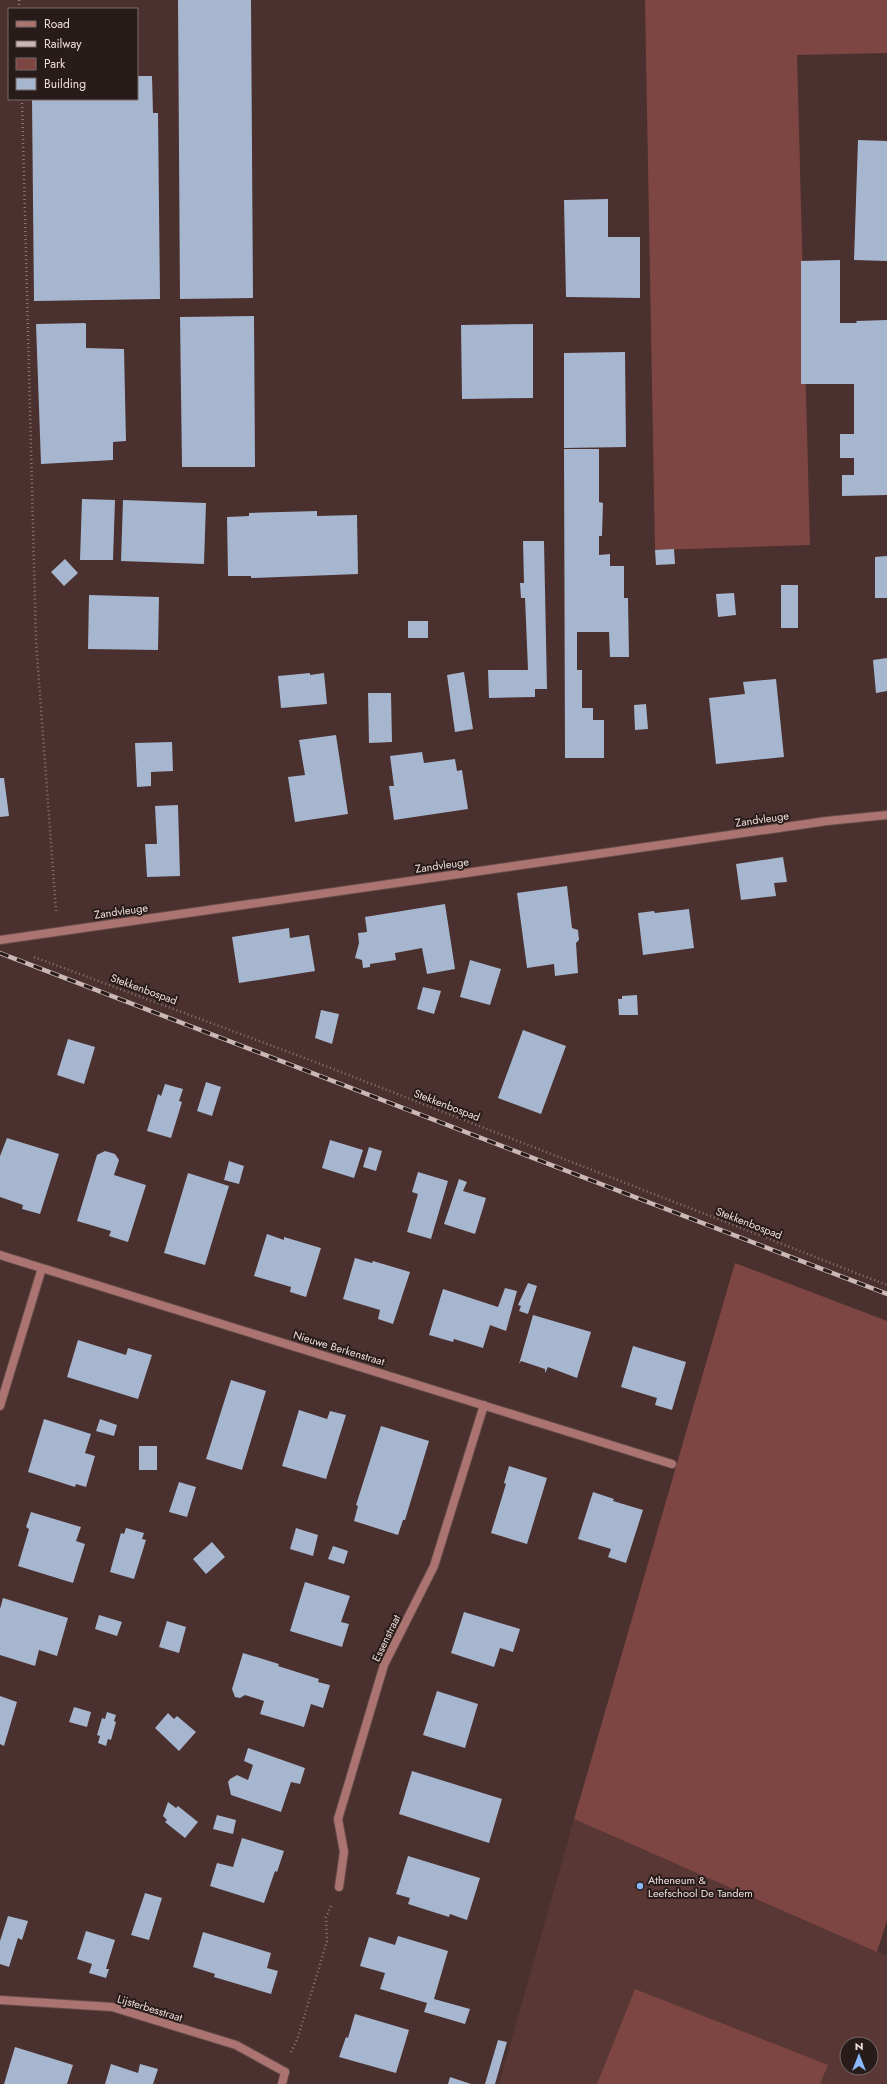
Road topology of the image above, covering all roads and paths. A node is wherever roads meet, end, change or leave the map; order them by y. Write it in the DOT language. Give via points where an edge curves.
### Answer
graph roads {
  1 [pos="22,100"];
  2 [pos="887,815"];
  3 [pos="57,932"];
  4 [pos="0,940"];
  5 [pos="28,955"];
  6 [pos="0,1255"];
  7 [pos="42,1268"];
  8 [pos="887,1285"];
  9 [pos="484,1405"];
  10 [pos="0,1406"];
  11 [pos="672,1464"];
  12 [pos="339,1887"];
  13 [pos="0,2000"];
  14 [pos="285,2072"];
  15 [pos="282,2084"];
  1 -- 3 [label="path" via="36,641"];
  2 -- 3 [label="street, Zandvleuge" via="827,821"];
  3 -- 4 [label="street, Zandvleuge"];
  5 -- 8 [label="path, Stekkenbospad" via="310,1060"];
  6 -- 7 [label="street, Nieuwe Berkenstraat"];
  7 -- 9 [label="street, Nieuwe Berkenstraat"];
  7 -- 10 [label="street"];
  9 -- 11 [label="street, Nieuwe Berkenstraat"];
  9 -- 12 [label="street, Essenstraat" via="434,1566 382,1673 338,1819 344,1852"];
  12 -- 14 [label="path" via="326,1917 328,1941"];
  13 -- 14 [label="street, Lijsterbesstraat" via="112,2007 236,2045"];
  14 -- 15 [label="street"];
}
